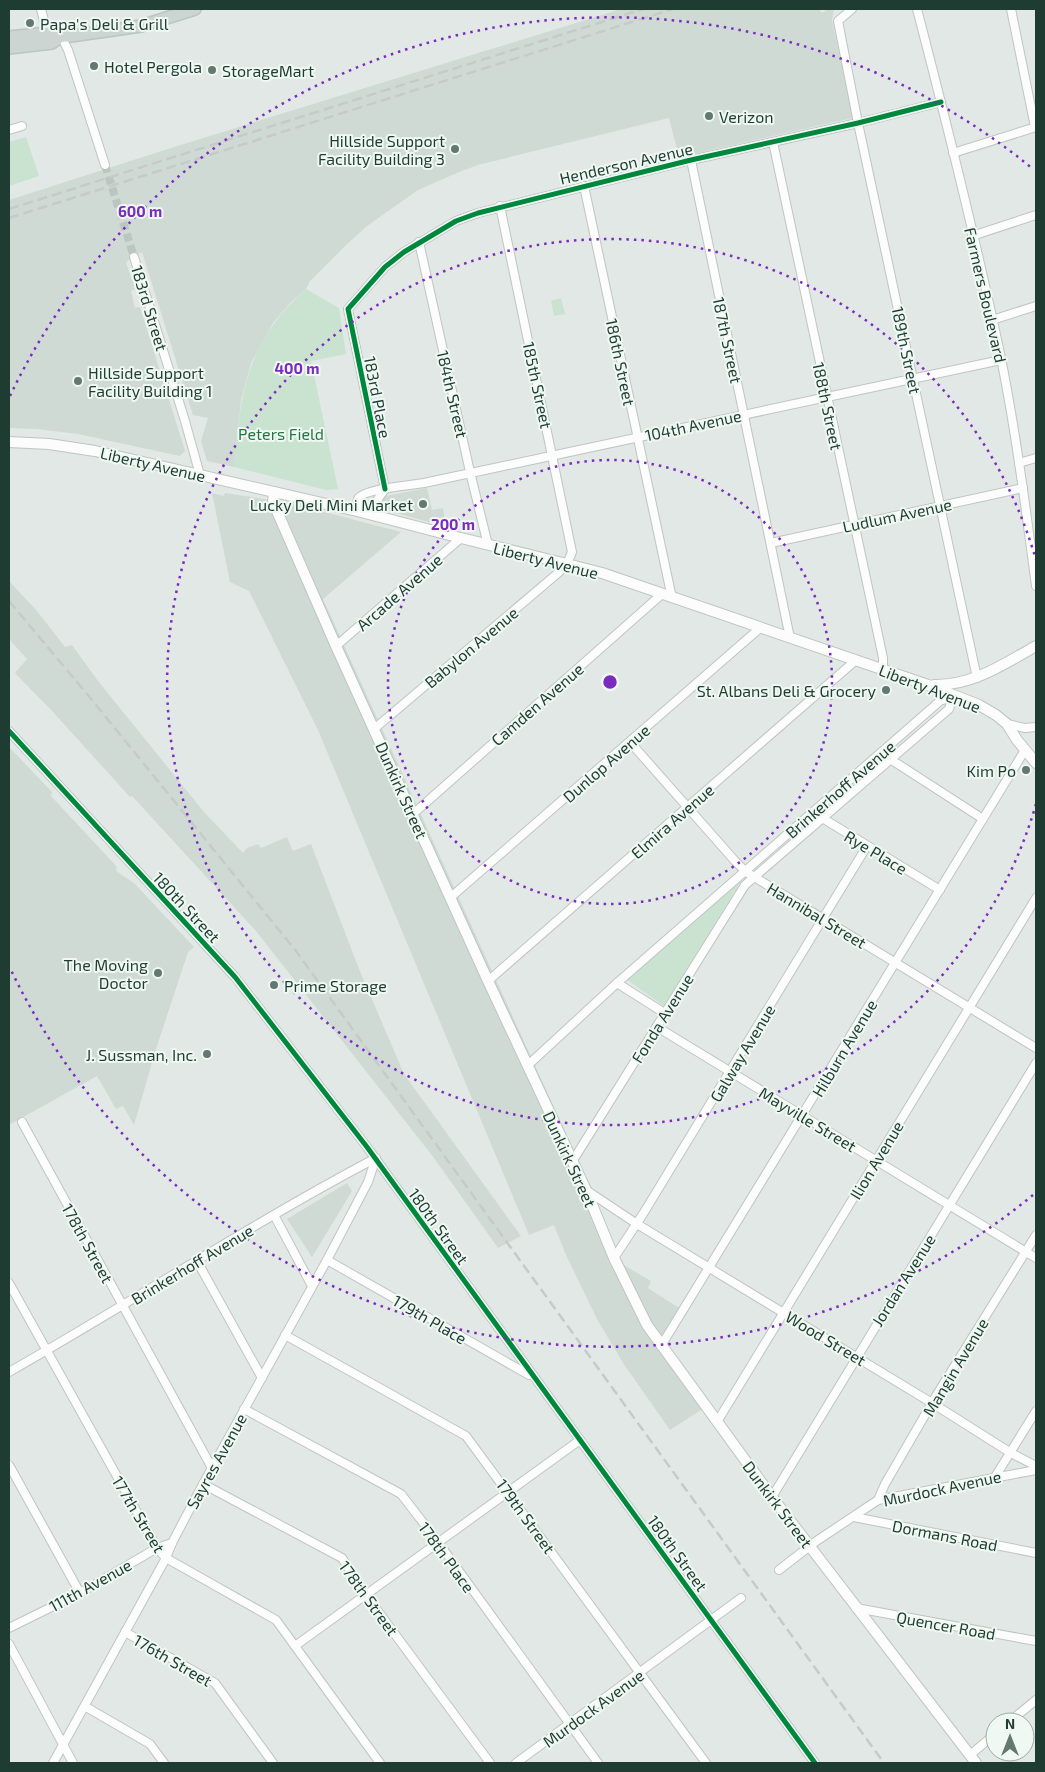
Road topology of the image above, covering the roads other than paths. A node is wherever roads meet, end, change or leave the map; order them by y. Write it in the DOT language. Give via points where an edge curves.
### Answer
graph roads {
  1 [pos="41,9"];
  2 [pos="195,9"];
  3 [pos="852,9"];
  4 [pos="917,9"];
  5 [pos="1011,9"];
  6 [pos="177,12"];
  7 [pos="9,37"];
  8 [pos="53,38"];
  9 [pos="9,48"];
  10 [pos="941,102"];
  11 [pos="858,123"];
  12 [pos="22,126"];
  13 [pos="1036,127"];
  14 [pos="9,130"];
  15 [pos="773,142"];
  16 [pos="953,153"];
  17 [pos="690,160"];
  18 [pos="105,165"];
  19 [pos="584,186"];
  20 [pos="500,206"];
  21 [pos="1036,215"];
  22 [pos="972,236"];
  23 [pos="419,242"];
  24 [pos="134,257"];
  25 [pos="1036,306"];
  26 [pos="348,309"];
  27 [pos="992,320"];
  28 [pos="1001,360"];
  29 [pos="913,378"];
  30 [pos="826,397"];
  31 [pos="744,414"];
  32 [pos="637,437"];
  33 [pos="9,442"];
  34 [pos="552,455"];
  35 [pos="1036,458"];
  36 [pos="1020,463"];
  37 [pos="470,472"];
  38 [pos="200,475"];
  39 [pos="1023,488"];
  40 [pos="385,489"];
  41 [pos="274,492"];
  42 [pos="940,506"];
  43 [pos="357,511"];
  44 [pos="373,515"];
  45 [pos="854,524"];
  46 [pos="461,538"];
  47 [pos="771,543"];
  48 [pos="488,545"];
  49 [pos="567,564"];
  50 [pos="1036,586"];
  51 [pos="667,596"];
  52 [pos="760,628"];
  53 [pos="790,638"];
  54 [pos="336,646"];
  55 [pos="1036,646"];
  56 [pos="856,660"];
  57 [pos="883,670"];
  58 [pos="977,678"];
  59 [pos="928,685"];
  60 [pos="952,696"];
  61 [pos="1007,724"];
  62 [pos="1036,727"];
  63 [pos="374,729"];
  64 [pos="9,731"];
  65 [pos="630,742"];
  66 [pos="1025,750"];
  67 [pos="882,753"];
  68 [pos="890,760"];
  69 [pos="1036,763"];
  70 [pos="688,808"];
  71 [pos="814,812"];
  72 [pos="413,814"];
  73 [pos="822,818"];
  74 [pos="983,818"];
  75 [pos="867,846"];
  76 [pos="746,872"];
  77 [pos="755,877"];
  78 [pos="940,890"];
  79 [pos="451,897"];
  80 [pos="1036,898"];
  81 [pos="824,918"];
  82 [pos="896,963"];
  83 [pos="488,981"];
  84 [pos="617,983"];
  85 [pos="970,1007"];
  86 [pos="666,1014"];
  87 [pos="657,1027"];
  88 [pos="1036,1048"];
  89 [pos="1036,1063"];
  90 [pos="527,1066"];
  91 [pos="730,1072"];
  92 [pos="803,1116"];
  93 [pos="22,1122"];
  94 [pos="376,1158"];
  95 [pos="876,1160"];
  96 [pos="572,1162"];
  97 [pos="586,1190"];
  98 [pos="950,1205"];
  99 [pos="615,1211"];
  100 [pos="595,1212"];
  101 [pos="274,1216"];
  102 [pos="637,1224"];
  103 [pos="1036,1235"];
  104 [pos="1026,1252"];
  105 [pos="614,1258"];
  106 [pos="1036,1258"];
  107 [pos="327,1260"];
  108 [pos="197,1261"];
  109 [pos="709,1268"];
  110 [pos="9,1283"];
  111 [pos="312,1286"];
  112 [pos="123,1306"];
  113 [pos="784,1313"];
  114 [pos="285,1335"];
  115 [pos="661,1346"];
  116 [pos="46,1350"];
  117 [pos="856,1357"];
  118 [pos="9,1372"];
  119 [pos="533,1377"];
  120 [pos="262,1378"];
  121 [pos="932,1403"];
  122 [pos="244,1409"];
  123 [pos="1036,1410"];
  124 [pos="717,1422"];
  125 [pos="580,1440"];
  126 [pos="1011,1453"];
  127 [pos="9,1465"];
  128 [pos="1036,1466"];
  129 [pos="212,1468"];
  130 [pos="1036,1470"];
  131 [pos="995,1477"];
  132 [pos="203,1484"];
  133 [pos="509,1492"];
  134 [pos="772,1498"];
  135 [pos="878,1500"];
  136 [pos="854,1517"];
  137 [pos="438,1542"];
  138 [pos="172,1543"];
  139 [pos="809,1547"];
  140 [pos="157,1548"];
  141 [pos="1036,1554"];
  142 [pos="166,1558"];
  143 [pos="779,1570"];
  144 [pos="80,1594"];
  145 [pos="366,1595"];
  146 [pos="741,1598"];
  147 [pos="856,1608"];
  148 [pos="711,1621"];
  149 [pos="9,1628"];
  150 [pos="125,1632"];
  151 [pos="1036,1641"];
  152 [pos="9,1644"];
  153 [pos="295,1646"];
  154 [pos="640,1673"];
  155 [pos="1036,1700"];
  156 [pos="86,1707"];
  157 [pos="1021,1712"];
  158 [pos="570,1725"];
  159 [pos="985,1745"];
  160 [pos="63,1746"];
  161 [pos="973,1759"];
  162 [pos="53,1763"];
  163 [pos="73,1763"];
  164 [pos="164,1763"];
  165 [pos="273,1763"];
  166 [pos="380,1763"];
  167 [pos="490,1763"];
  168 [pos="516,1763"];
  169 [pos="598,1763"];
  170 [pos="706,1763"];
  171 [pos="815,1763"];
  1 -- 8 [label="street"];
  2 -- 6 [label="main road"];
  3 -- 11 [label="street, 189th Street" via="838,21"];
  4 -- 10 [label="street, Farmers Boulevard"];
  5 -- 13 [label="street"];
  6 -- 8 [label="main road" via="133,28"];
  7 -- 8 [label="main road"];
  8 -- 9 [label="main road"];
  8 -- 18 [label="street" via="68,50"];
  10 -- 11 [label="street, Henderson Avenue"];
  10 -- 16 [label="street, Farmers Boulevard"];
  11 -- 15 [label="street, Henderson Avenue"];
  11 -- 29 [label="street, 189th Street"];
  12 -- 14 [label="street"];
  13 -- 16 [label="street"];
  15 -- 17 [label="street, Henderson Avenue"];
  15 -- 30 [label="street, 188th Street"];
  16 -- 22 [label="street, Farmers Boulevard"];
  17 -- 19 [label="street, Henderson Avenue"];
  17 -- 31 [label="street, 187th Street"];
  19 -- 20 [label="street, Henderson Avenue"];
  19 -- 32 [label="street, 186th Street"];
  20 -- 23 [label="street, Henderson Avenue" via="456,222"];
  20 -- 34 [label="street, 185th Street"];
  21 -- 22 [label="street"];
  22 -- 27 [label="street, Farmers Boulevard"];
  23 -- 26 [label="street, Henderson Avenue" via="385,267"];
  23 -- 37 [label="street, 184th Street"];
  24 -- 38 [label="street, 183rd Street"];
  25 -- 27 [label="street"];
  26 -- 40 [label="street, 183rd Place"];
  27 -- 28 [label="street, Farmers Boulevard"];
  28 -- 29 [label="street, 104th Avenue"];
  28 -- 36 [label="street, Farmers Boulevard"];
  29 -- 30 [label="street, 104th Avenue"];
  29 -- 42 [label="street, 189th Street"];
  30 -- 31 [label="street, 104th Avenue"];
  30 -- 45 [label="street, 188th Street"];
  31 -- 32 [label="street, 104th Avenue"];
  31 -- 47 [label="street, 187th Street"];
  32 -- 34 [label="street, 104th Avenue"];
  32 -- 51 [label="street, 186th Street"];
  33 -- 38 [label="main road, Liberty Avenue" via="70,447"];
  34 -- 37 [label="street, 104th Avenue"];
  34 -- 49 [label="street, 185th Street" via="572,552"];
  35 -- 36 [label="street"];
  36 -- 39 [label="street, Farmers Boulevard"];
  37 -- 40 [label="street, 104th Avenue"];
  37 -- 48 [label="street, 184th Street"];
  38 -- 41 [label="main road, Liberty Avenue"];
  39 -- 42 [label="street, Ludlum Avenue"];
  39 -- 50 [label="street, Farmers Boulevard"];
  40 -- 43 [label="street, 104th Avenue" via="362,494"];
  40 -- 44 [label="street" via="375,503"];
  41 -- 43 [label="main road, Liberty Avenue"];
  41 -- 54 [label="main road, Dunkirk Street" via="273,502"];
  42 -- 45 [label="street, Ludlum Avenue"];
  42 -- 58 [label="street, 189th Street"];
  43 -- 44 [label="main road, Liberty Avenue"];
  44 -- 46 [label="main road, Liberty Avenue"];
  45 -- 47 [label="street, Ludlum Avenue"];
  45 -- 57 [label="street, 188th Street"];
  46 -- 48 [label="main road, Liberty Avenue"];
  46 -- 54 [label="street, Arcade Avenue"];
  47 -- 53 [label="street, 187th Street"];
  48 -- 49 [label="main road, Liberty Avenue"];
  49 -- 51 [label="main road, Liberty Avenue"];
  49 -- 63 [label="street, Babylon Avenue"];
  51 -- 52 [label="main road, Liberty Avenue"];
  51 -- 72 [label="street, Camden Avenue"];
  52 -- 53 [label="main road, Liberty Avenue"];
  52 -- 65 [label="street, Dunlop Avenue"];
  53 -- 56 [label="main road, Liberty Avenue"];
  54 -- 63 [label="main road, Dunkirk Street"];
  55 -- 58 [label="main road"];
  56 -- 57 [label="main road, Liberty Avenue"];
  56 -- 70 [label="street, Elmira Avenue"];
  57 -- 59 [label="main road, Liberty Avenue"];
  58 -- 59 [label="main road" via="948,686"];
  59 -- 60 [label="main road, Liberty Avenue"];
  60 -- 61 [label="main road, Liberty Avenue" via="979,705"];
  60 -- 67 [label="street, Brinkerhoff Avenue" via="940,701"];
  60 -- 68 [label="street, Brinkerhoff Avenue" via="949,709"];
  61 -- 62 [label="street, Liberty Avenue"];
  61 -- 66 [label="main road, Liberty Avenue"];
  63 -- 72 [label="main road, Dunkirk Street"];
  64 -- 94 [label="street, 180th Street" via="235,978"];
  65 -- 70 [label="street, Hannibal Street"];
  65 -- 79 [label="street, Dunlop Avenue"];
  66 -- 69 [label="main road, Liberty Avenue"];
  66 -- 74 [label="street, Hilburn Avenue"];
  67 -- 68 [label="street"];
  67 -- 71 [label="street, Brinkerhoff Avenue"];
  68 -- 73 [label="street, Brinkerhoff Avenue"];
  68 -- 74 [label="street"];
  70 -- 76 [label="street, Hannibal Street"];
  70 -- 83 [label="street, Elmira Avenue"];
  71 -- 73 [label="street, Rye Place"];
  71 -- 76 [label="street, Brinkerhoff Avenue"];
  72 -- 79 [label="main road, Dunkirk Street"];
  73 -- 75 [label="street, Rye Place"];
  73 -- 77 [label="street, Brinkerhoff Avenue"];
  74 -- 78 [label="street, Hilburn Avenue"];
  75 -- 78 [label="street, Rye Place"];
  75 -- 81 [label="street, Galway Avenue"];
  76 -- 77 [label="street, Hannibal Street"];
  76 -- 84 [label="street, Brinkerhoff Avenue"];
  77 -- 81 [label="street, Hannibal Street"];
  77 -- 86 [label="street, Fonda Avenue" via="745,885"];
  78 -- 82 [label="street, Hilburn Avenue"];
  79 -- 83 [label="main road, Dunkirk Street"];
  80 -- 85 [label="street, Ilion Avenue"];
  81 -- 82 [label="street, Hannibal Street"];
  81 -- 91 [label="street, Galway Avenue"];
  82 -- 85 [label="street, Hannibal Street"];
  82 -- 92 [label="street, Hilburn Avenue"];
  83 -- 90 [label="main road, Dunkirk Street"];
  84 -- 86 [label="street"];
  84 -- 90 [label="street, Brinkerhoff Avenue"];
  85 -- 88 [label="street, Hannibal Street"];
  85 -- 95 [label="street, Ilion Avenue"];
  86 -- 87 [label="street, Fonda Avenue"];
  87 -- 91 [label="street, Mayville Street"];
  87 -- 96 [label="street, Fonda Avenue"];
  89 -- 98 [label="street, Jordan Avenue"];
  90 -- 96 [label="main road, Dunkirk Street"];
  91 -- 92 [label="street, Mayville Street"];
  91 -- 102 [label="street, Galway Avenue"];
  92 -- 95 [label="street, Mayville Street"];
  92 -- 109 [label="street, Hilburn Avenue"];
  93 -- 112 [label="street, 178th Street"];
  94 -- 101 [label="street, Brinkerhoff Avenue"];
  94 -- 107 [label="street, Sayres Avenue" via="368,1182"];
  94 -- 119 [label="street, 180th Street"];
  95 -- 98 [label="street, Mayville Street"];
  95 -- 113 [label="street, Ilion Avenue"];
  96 -- 97 [label="main road, Dunkirk Street"];
  97 -- 99 [label="street, Wood Street"];
  97 -- 100 [label="main road, Dunkirk Street"];
  98 -- 104 [label="street, Mayville Street"];
  98 -- 117 [label="street, Jordan Avenue"];
  99 -- 100 [label="street"];
  99 -- 102 [label="street, Wood Street"];
  100 -- 105 [label="main road, Dunkirk Street"];
  101 -- 108 [label="street, Brinkerhoff Avenue"];
  101 -- 111 [label="street"];
  102 -- 105 [label="street, Galway Avenue"];
  102 -- 109 [label="street, Wood Street"];
  103 -- 104 [label="street, Mangin Avenue"];
  104 -- 106 [label="street, Mayville Street"];
  104 -- 121 [label="street, Mangin Avenue"];
  105 -- 115 [label="main road, Dunkirk Street"];
  107 -- 111 [label="street, Sayres Avenue"];
  107 -- 119 [label="street, 179th Place"];
  108 -- 112 [label="street, Brinkerhoff Avenue"];
  108 -- 120 [label="street"];
  109 -- 113 [label="street, Wood Street"];
  109 -- 115 [label="street, Hilburn Avenue"];
  110 -- 116 [label="street, 177th Street"];
  111 -- 114 [label="street, Sayres Avenue"];
  112 -- 116 [label="street, Brinkerhoff Avenue"];
  112 -- 129 [label="street, 178th Street"];
  113 -- 117 [label="street, Wood Street"];
  113 -- 124 [label="street, Ilion Avenue"];
  114 -- 120 [label="street, Sayres Avenue"];
  114 -- 133 [label="street, 179th Street" via="466,1436"];
  115 -- 124 [label="main road, Dunkirk Street"];
  116 -- 118 [label="street, Brinkerhoff Avenue"];
  116 -- 140 [label="street, 177th Street"];
  117 -- 121 [label="street, Wood Street"];
  117 -- 134 [label="street, Jordan Avenue"];
  119 -- 125 [label="street, 180th Street"];
  120 -- 122 [label="street, Sayres Avenue"];
  121 -- 126 [label="street, Wood Street"];
  121 -- 135 [label="street, Mangin Avenue"];
  122 -- 129 [label="street, Sayres Avenue"];
  122 -- 137 [label="street, 178th Place" via="401,1494"];
  123 -- 126 [label="street"];
  124 -- 134 [label="main road, Dunkirk Street"];
  125 -- 133 [label="street"];
  125 -- 148 [label="street, 180th Street"];
  126 -- 128 [label="street, Wood Street"];
  126 -- 131 [label="street"];
  127 -- 144 [label="street"];
  129 -- 132 [label="street, Sayres Avenue"];
  130 -- 131 [label="street, Murdock Avenue"];
  131 -- 135 [label="street, Murdock Avenue"];
  132 -- 138 [label="street, Sayres Avenue"];
  132 -- 145 [label="street, 178th Street" via="342,1558"];
  133 -- 137 [label="street"];
  133 -- 154 [label="street, 179th Street"];
  134 -- 139 [label="main road, Dunkirk Street"];
  135 -- 136 [label="street, Murdock Avenue"];
  136 -- 139 [label="street, Murdock Avenue"];
  136 -- 141 [label="street, Dormans Road"];
  137 -- 145 [label="street"];
  137 -- 158 [label="street, 178th Place"];
  138 -- 140 [label="street, 111th Avenue"];
  138 -- 142 [label="street, Sayres Avenue"];
  139 -- 143 [label="street, Murdock Avenue"];
  139 -- 147 [label="main road, Dunkirk Street"];
  140 -- 142 [label="street, 177th Street"];
  140 -- 144 [label="street, 111th Avenue"];
  142 -- 150 [label="street, Sayres Avenue"];
  142 -- 153 [label="street, 177th Street" via="276,1620"];
  144 -- 149 [label="street, 111th Avenue"];
  145 -- 153 [label="street"];
  145 -- 167 [label="street, 178th Street"];
  146 -- 148 [label="street, Murdock Avenue"];
  147 -- 151 [label="street, Quencer Road"];
  147 -- 161 [label="main road, Dunkirk Street"];
  148 -- 154 [label="street, Murdock Avenue"];
  148 -- 171 [label="street, 180th Street"];
  150 -- 156 [label="street, Sayres Avenue"];
  150 -- 165 [label="street, 176th Street" via="215,1683"];
  152 -- 160 [label="street"];
  153 -- 166 [label="street, 177th Street"];
  154 -- 158 [label="street, Murdock Avenue"];
  154 -- 170 [label="street, 179th Street"];
  155 -- 157 [label="street"];
  156 -- 160 [label="street, Sayres Avenue"];
  156 -- 164 [label="street" via="150,1744"];
  158 -- 168 [label="street, Murdock Avenue"];
  158 -- 169 [label="street, 178th Place"];
  159 -- 161 [label="street"];
  160 -- 162 [label="street, Sayres Avenue"];
  160 -- 163 [label="street"];
}
